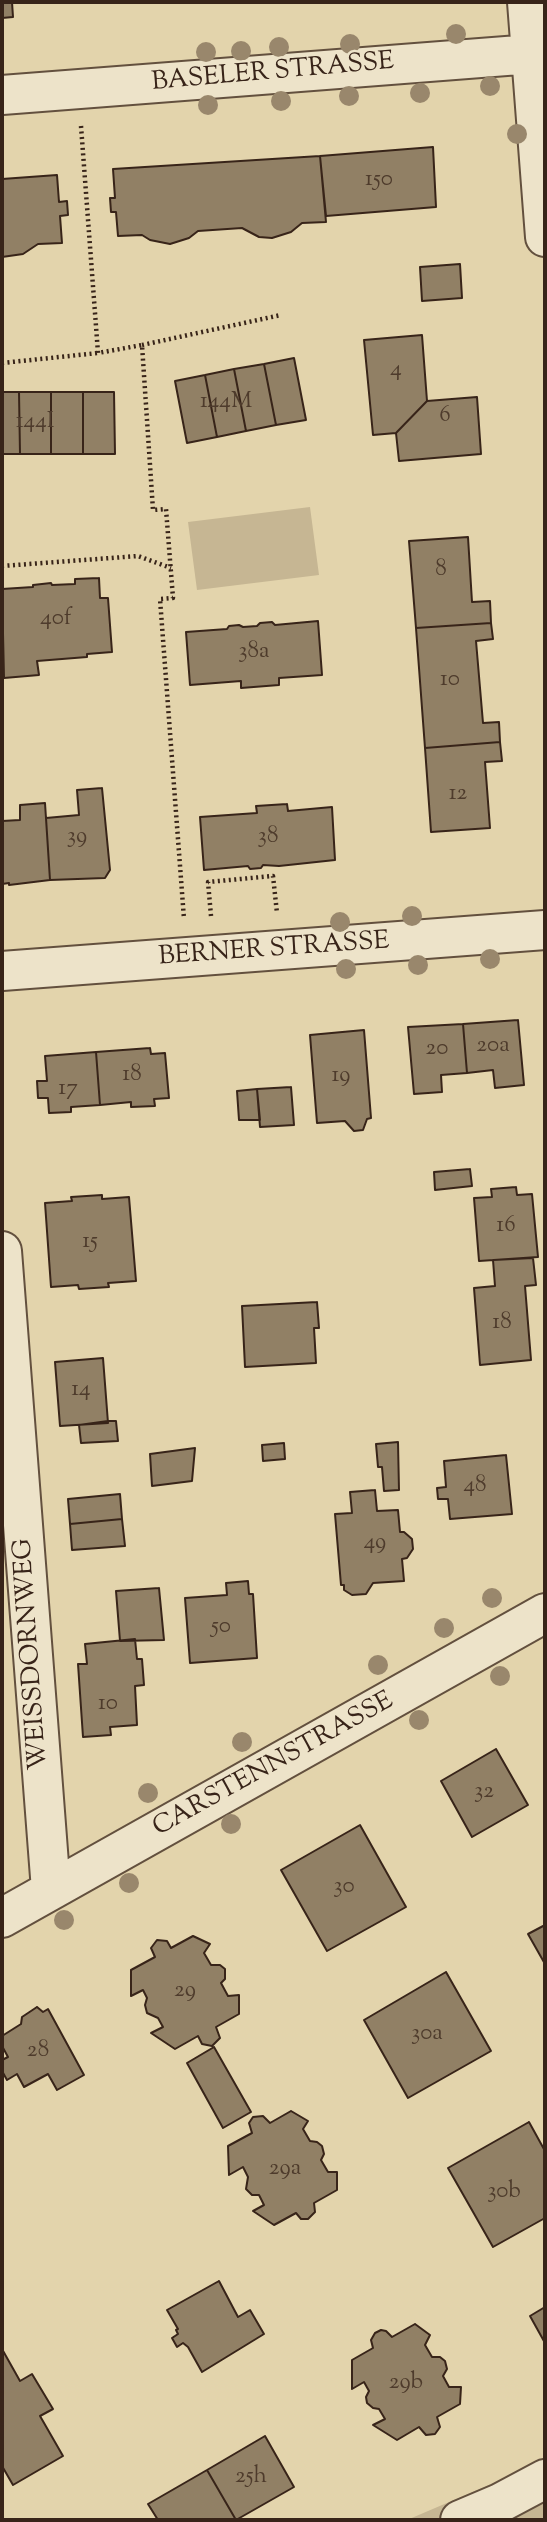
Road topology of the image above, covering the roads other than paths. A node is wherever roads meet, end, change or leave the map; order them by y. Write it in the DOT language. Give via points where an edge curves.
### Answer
graph roads {
  1 [pos="527,2"];
  2 [pos="538,53"];
  3 [pos="2,96"];
  4 [pos="545,237"];
  5 [pos="545,930"];
  6 [pos="2,971"];
  7 [pos="2,1251"];
  8 [pos="545,1613"];
  9 [pos="51,1890"];
  10 [pos="2,1918"];
  11 [pos="545,2479"];
  12 [pos="460,2520"];
  1 -- 2 [label="street"];
  2 -- 3 [label="street, BASELER STRASSE"];
  2 -- 4 [label="street"];
  5 -- 6 [label="street, BERNER STRASSE"];
  7 -- 9 [label="street, WEISSDORNWEG"];
  8 -- 9 [label="street, CARSTENNSTRASSE"];
  9 -- 10 [label="street, CARSTENNSTRASSE"];
  11 -- 12 [label="street"];
}
